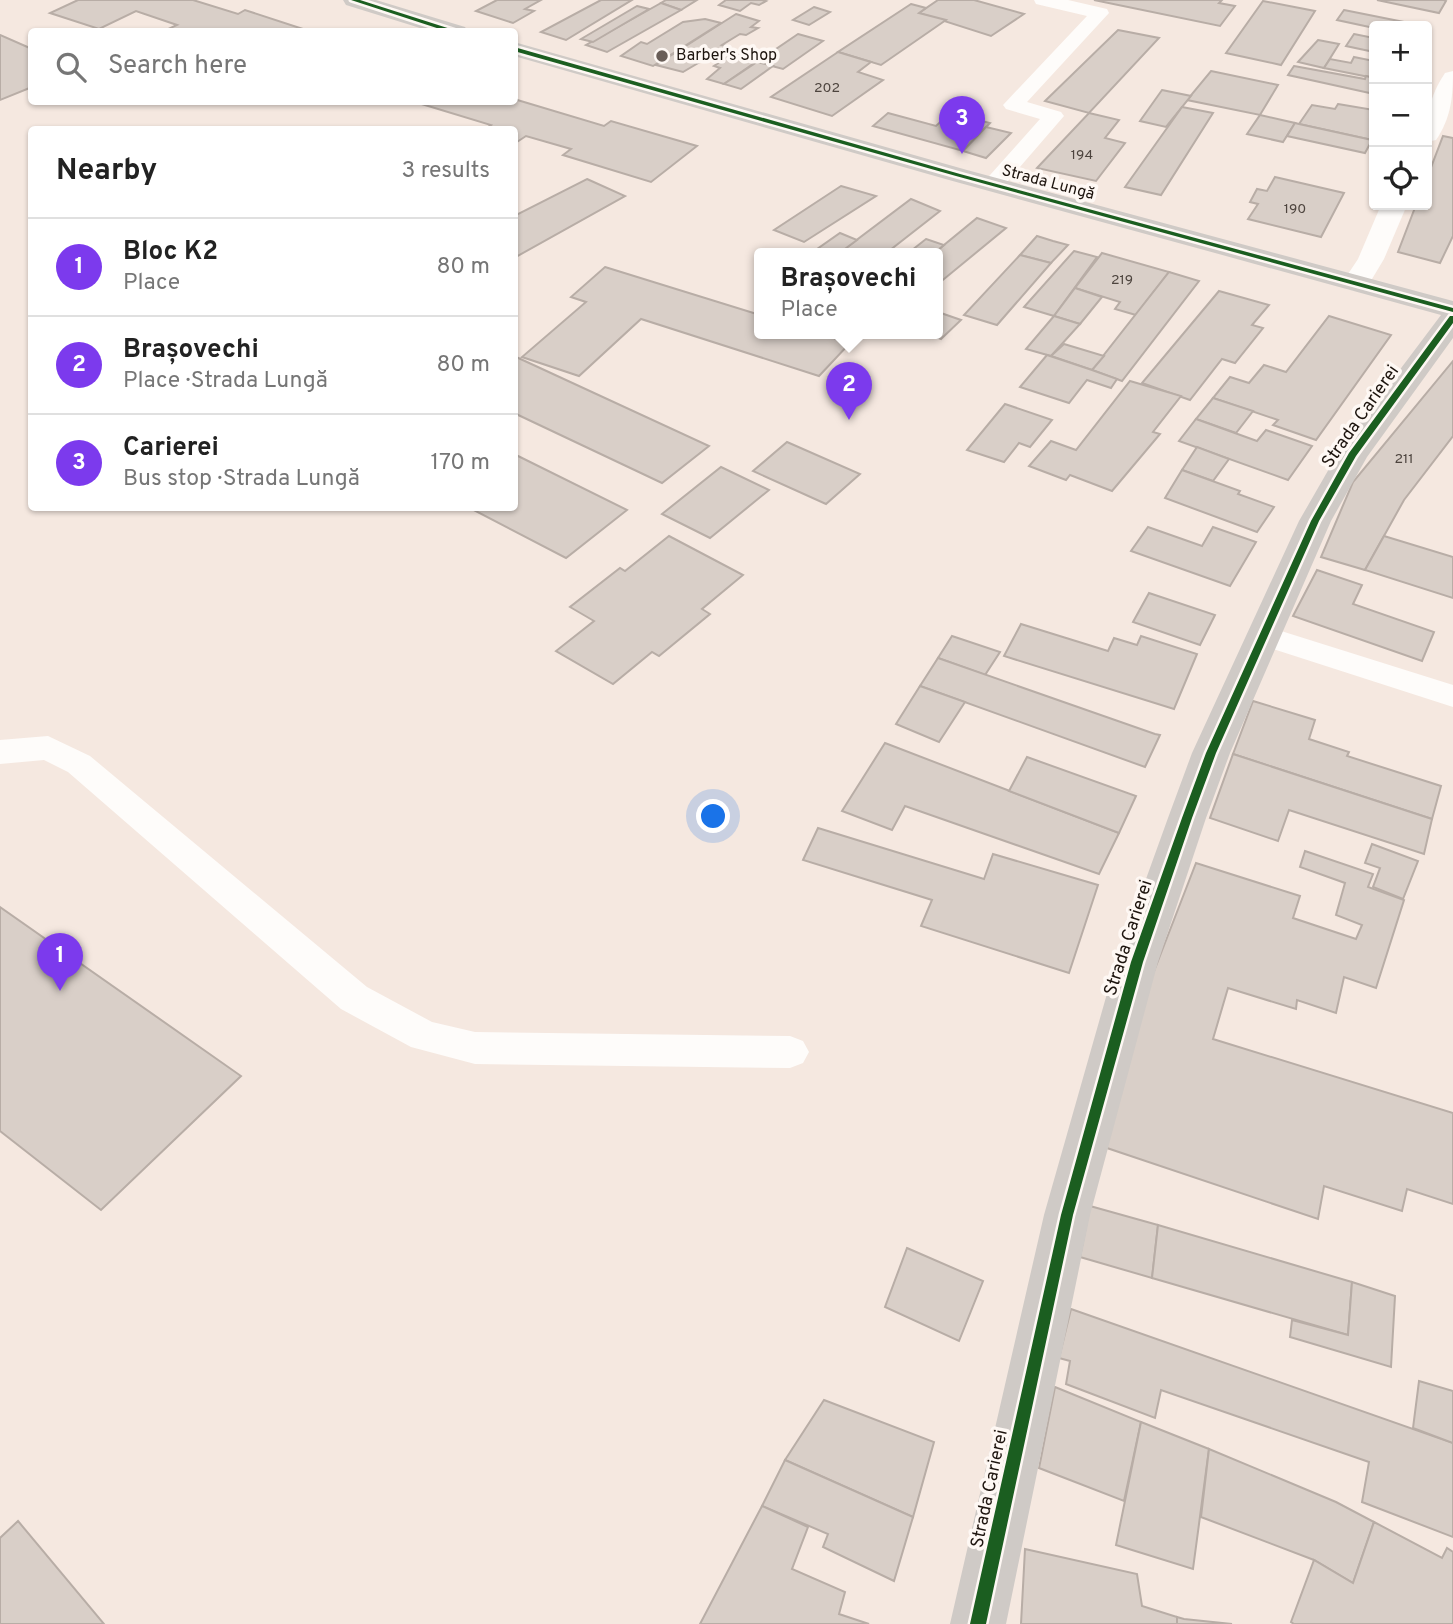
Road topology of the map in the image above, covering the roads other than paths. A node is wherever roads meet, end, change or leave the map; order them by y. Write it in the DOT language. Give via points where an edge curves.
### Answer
graph roads {
  1 [pos="354,0"];
  2 [pos="1043,0"];
  3 [pos="444,28"];
  4 [pos="518,50"];
  5 [pos="1453,78"];
  6 [pos="1432,124"];
  7 [pos="993,184"];
  8 [pos="1392,210"];
  9 [pos="1356,283"];
  10 [pos="1453,310"];
  11 [pos="1453,318"];
  12 [pos="1262,635"];
  13 [pos="1453,696"];
  14 [pos="0,752"];
  15 [pos="790,1052"];
  16 [pos="978,1624"];
  1 -- 3 [label="street"];
  2 -- 7 [label="lane" via="1100,13 1013,105 1054,116"];
  4 -- 7 [label="street, Strada Lungă"];
  5 -- 6 [label="street"];
  7 -- 9 [label="street, Strada Lungă"];
  8 -- 9 [label="street"];
  9 -- 10 [label="street, Strada Lungă"];
  11 -- 12 [label="street, Strada Carierei" via="1352,455 1315,521"];
  12 -- 13 [label="lane"];
  12 -- 16 [label="street, Strada Carierei" via="1187,818 1111,1052 1067,1215"];
  14 -- 15 [label="lane" via="48,748 79,764 355,998 424,1036 475,1048"];
}
